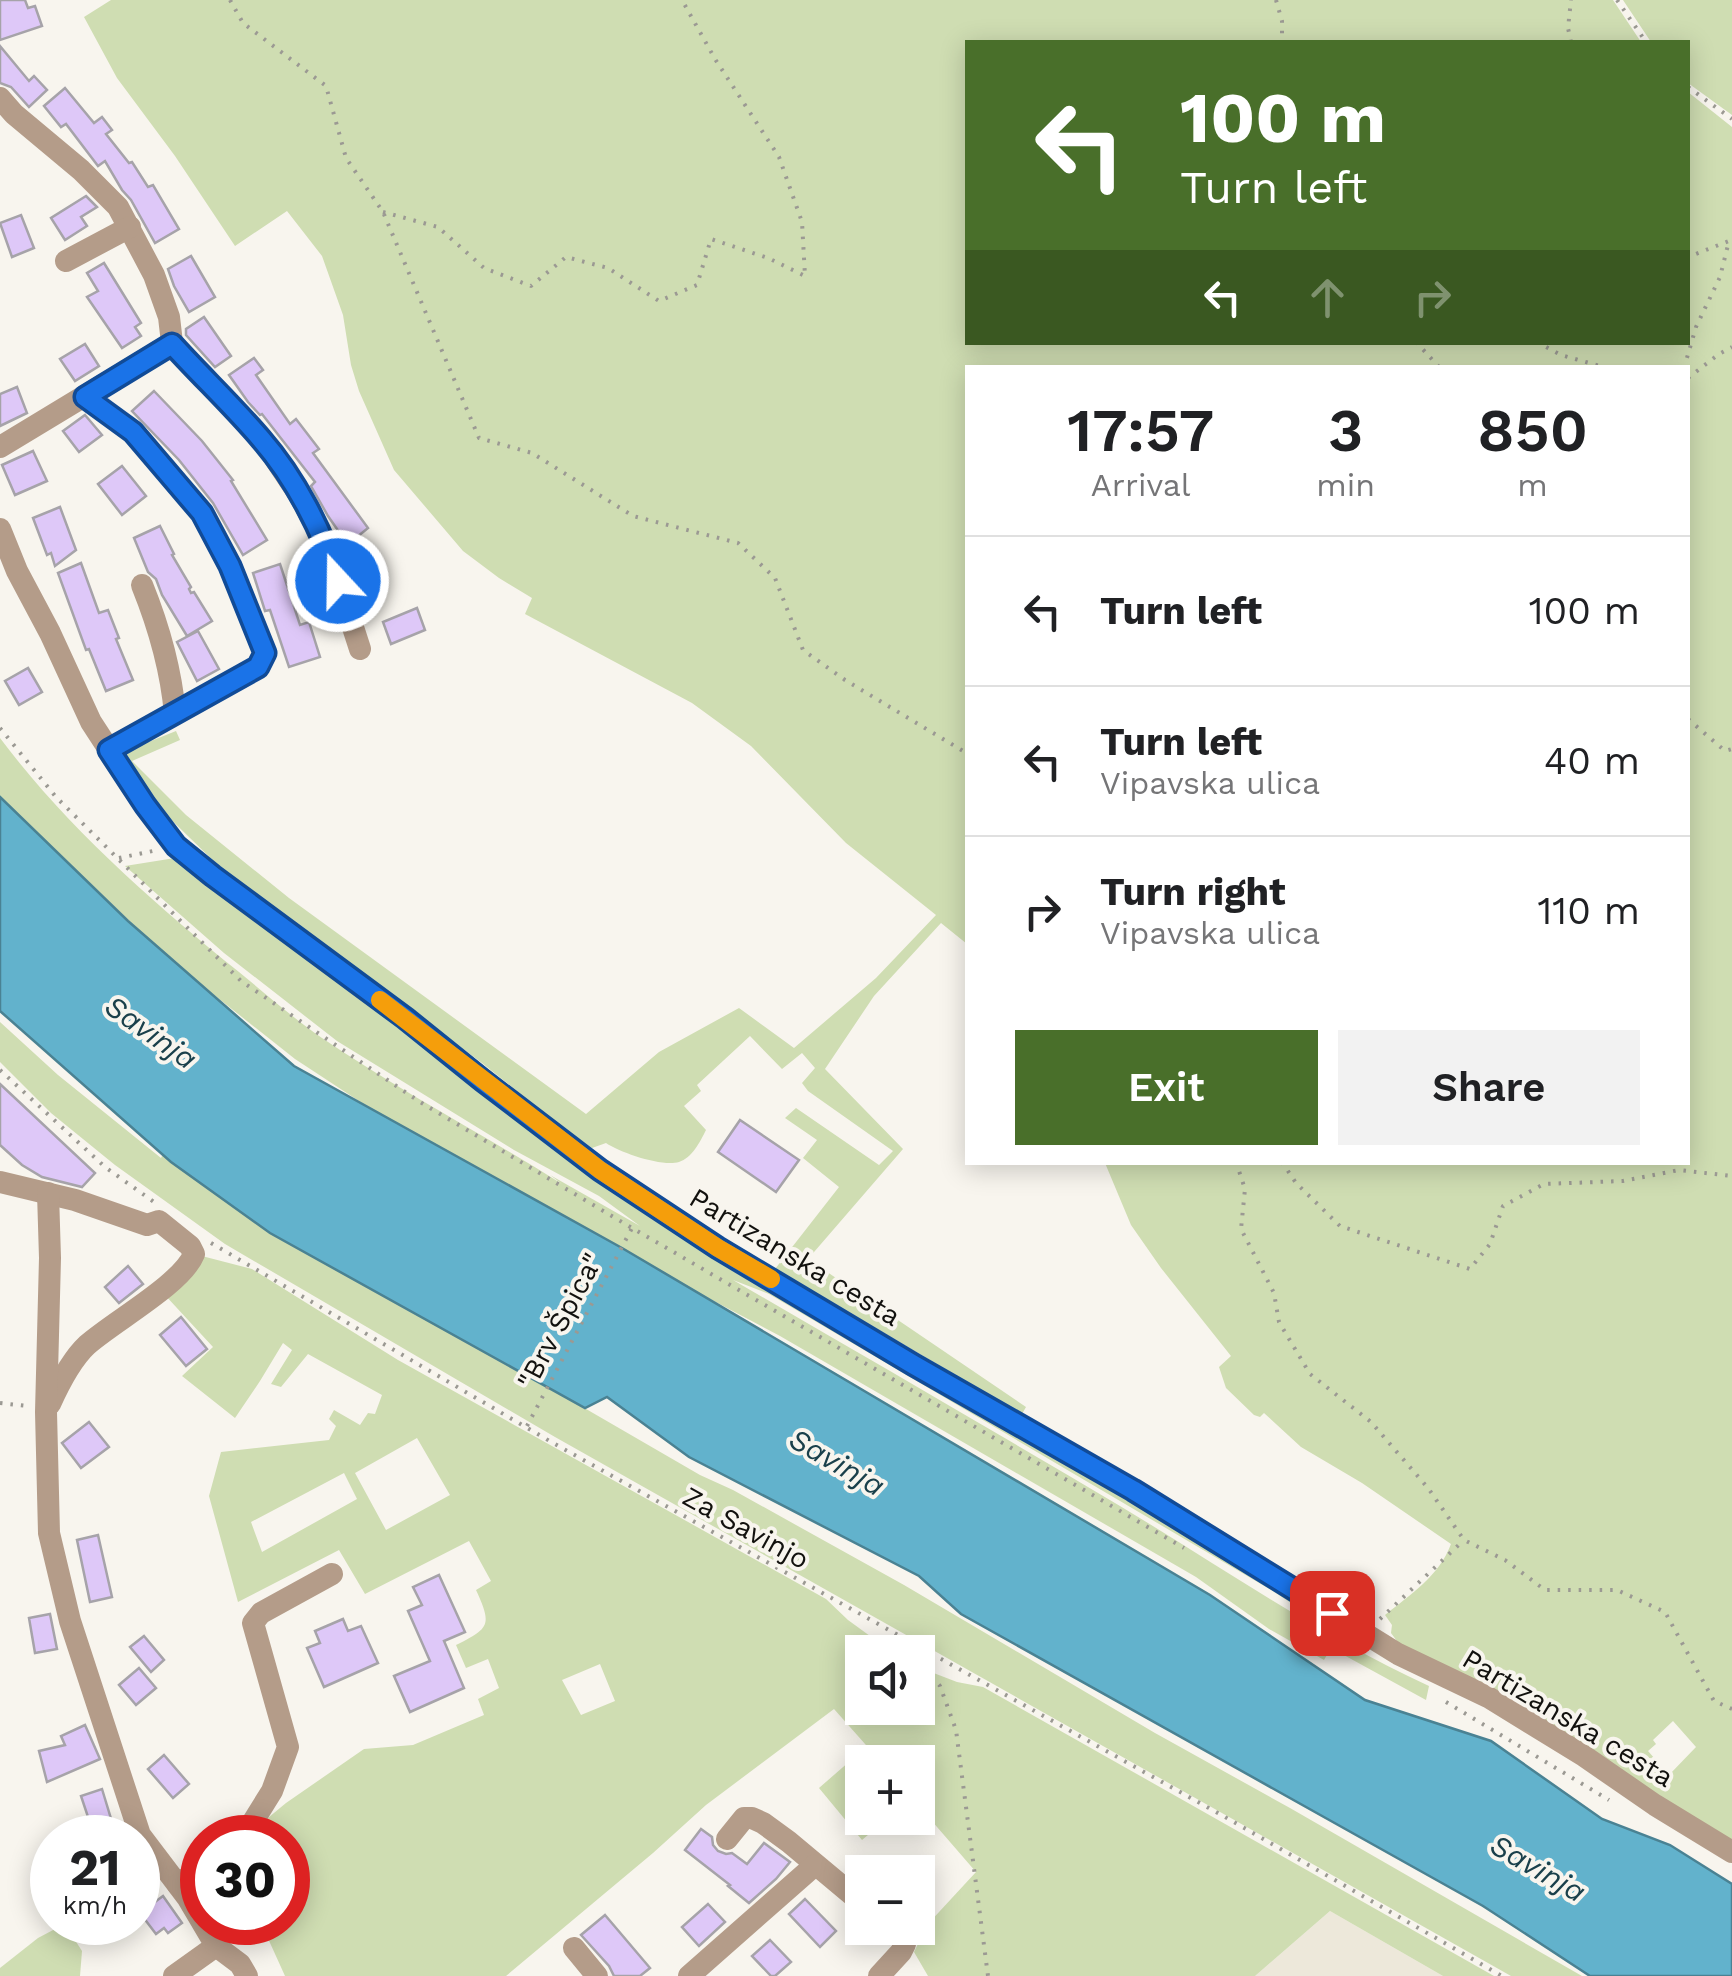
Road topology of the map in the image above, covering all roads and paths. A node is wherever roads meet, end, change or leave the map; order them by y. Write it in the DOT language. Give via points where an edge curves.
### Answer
graph roads {
  1 [pos="230,0"];
  2 [pos="682,0"];
  3 [pos="1276,0"];
  4 [pos="1571,0"];
  5 [pos="1617,0"];
  6 [pos="1282,40"];
  7 [pos="1571,40"];
  8 [pos="1645,40"];
  9 [pos="1690,88"];
  10 [pos="0,98"];
  11 [pos="1732,119"];
  12 [pos="382,212"];
  13 [pos="130,227"];
  14 [pos="1731,240"];
  15 [pos="1690,255"];
  16 [pos="66,261"];
  17 [pos="172,344"];
  18 [pos="1419,345"];
  19 [pos="1542,345"];
  20 [pos="1732,347"];
  21 [pos="1437,365"];
  22 [pos="1597,365"];
  23 [pos="1685,365"];
  24 [pos="1690,376"];
  25 [pos="85,397"];
  26 [pos="0,448"];
  27 [pos="0,529"];
  28 [pos="142,584"];
  29 [pos="360,649"];
  30 [pos="175,714"];
  31 [pos="1690,721"];
  32 [pos="0,728"];
  33 [pos="1732,748"];
  34 [pos="109,750"];
  35 [pos="965,752"];
  36 [pos="176,846"];
  37 [pos="119,858"];
  38 [pos="0,1070"];
  39 [pos="1237,1165"];
  40 [pos="1284,1165"];
  41 [pos="1732,1176"];
  42 [pos="0,1182"];
  43 [pos="48,1193"];
  44 [pos="153,1201"];
  45 [pos="632,1228"];
  46 [pos="201,1236"];
  47 [pos="0,1403"];
  48 [pos="46,1412"];
  49 [pos="527,1426"];
  50 [pos="1464,1540"];
  51 [pos="1193,1553"];
  52 [pos="332,1574"];
  53 [pos="1376,1622"];
  54 [pos="892,1632"];
  55 [pos="895,1635"];
  56 [pos="935,1680"];
  57 [pos="1433,1693"];
  58 [pos="1732,1709"];
  59 [pos="1620,1807"];
  60 [pos="133,1815"];
  61 [pos="256,1815"];
  62 [pos="727,1839"];
  63 [pos="1732,1852"];
  64 [pos="160,1863"];
  65 [pos="815,1865"];
  66 [pos="178,1885"];
  67 [pos="845,1889"];
  68 [pos="904,1945"];
  69 [pos="216,1946"];
  70 [pos="574,1948"];
  71 [pos="174,1976"];
  72 [pos="247,1976"];
  73 [pos="597,1976"];
  74 [pos="689,1976"];
  75 [pos="879,1976"];
  76 [pos="988,1976"];
  77 [pos="1502,1976"];
  1 -- 12 [label="path" via="242,23 326,86 346,158"];
  2 -- 12 [label="path" via="779,157 802,222 805,276 711,239 697,285 659,301 608,268 566,256 531,286 484,268 438,228"];
  3 -- 6 [label="path"];
  4 -- 7 [label="path"];
  5 -- 8 [label="path"];
  9 -- 11 [label="path"];
  10 -- 13 [label="street" via="118,206"];
  12 -- 35 [label="path" via="479,438 532,453 633,516 738,542 775,578 803,650"];
  13 -- 16 [label="street"];
  13 -- 17 [label="street" via="154,275"];
  14 -- 15 [label="path"];
  14 -- 23 [label="path"];
  17 -- 25 [label="street"];
  17 -- 29 [label="street" via="263,442 299,495 327,547"];
  18 -- 21 [label="path"];
  19 -- 22 [label="path"];
  20 -- 24 [label="path"];
  25 -- 26 [label="street"];
  25 -- 30 [label="street" via="133,432 202,513 265,653 258,667"];
  27 -- 34 [label="street, Partizanska cesta"];
  28 -- 30 [label="street" via="172,678"];
  30 -- 34 [label="street"];
  31 -- 33 [label="path" via="1726,752"];
  32 -- 37 [label="path"];
  34 -- 36 [label="street, Partizanska cesta"];
  36 -- 37 [label="path"];
  36 -- 63 [label="street, Partizanska cesta" via="600,1170 703,1238 1398,1654 1488,1698"];
  37 -- 45 [label="path" via="241,981 420,1102"];
  38 -- 44 [label="path" via="105,1167"];
  39 -- 50 [label="path" via="1246,1190 1241,1229 1274,1293 1279,1322 1310,1374 1371,1422"];
  40 -- 41 [label="path" via="1340,1226 1470,1269 1490,1244 1503,1206 1544,1184 1623,1181 1679,1170"];
  42 -- 43 [label="street"];
  43 -- 48 [label="street"];
  43 -- 48 [label="street" via="147,1226 159,1221 194,1254 181,1274 84,1348"];
  45 -- 49 [label="path, \"Brv Špica\""];
  45 -- 51 [label="path"];
  46 -- 49 [label="path, Za Savinjo"];
  47 -- 48 [label="path"];
  48 -- 60 [label="street" via="49,1533 70,1621"];
  49 -- 54 [label="path, Za Savinjo"];
  50 -- 53 [label="path"];
  50 -- 58 [label="path" via="1545,1590 1617,1590 1665,1612 1714,1701"];
  52 -- 61 [label="street" via="261,1613 253,1624 288,1747"];
  54 -- 55 [label="path"];
  54 -- 77 [label="path, Za Savinjo"];
  56 -- 76 [label="path" via="956,1730"];
  57 -- 59 [label="path"];
  62 -- 65 [label="street" via="744,1818 752,1818"];
  64 -- 66 [label="street"];
  65 -- 67 [label="street"];
  65 -- 74 [label="street"];
  66 -- 69 [label="street"];
  68 -- 75 [label="street"];
  69 -- 71 [label="street"];
  69 -- 72 [label="street"];
  70 -- 73 [label="street"];
}
